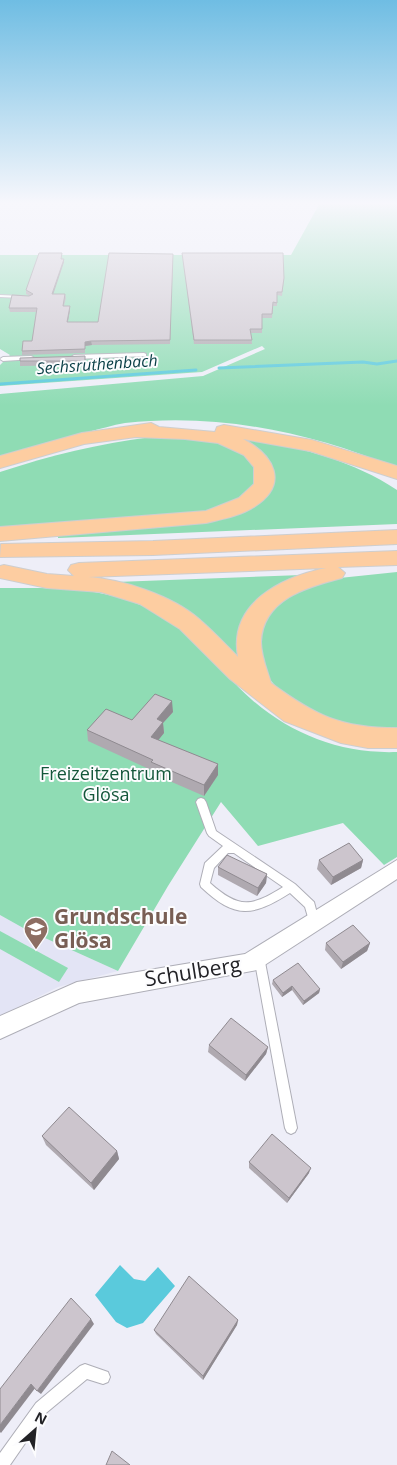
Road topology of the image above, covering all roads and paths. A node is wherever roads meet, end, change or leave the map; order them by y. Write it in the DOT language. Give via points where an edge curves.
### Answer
graph roads {
  1 [pos="0,296"];
  2 [pos="30,297"];
  3 [pos="0,352"];
  4 [pos="144,356"];
  5 [pos="70,357"];
  6 [pos="34,358"];
  7 [pos="2,360"];
  8 [pos="134,431"];
  9 [pos="330,452"];
  10 [pos="0,462"];
  11 [pos="397,473"];
  12 [pos="397,483"];
  13 [pos="0,534"];
  14 [pos="394,552"];
  15 [pos="1,565"];
  16 [pos="260,687"];
  17 [pos="397,738"];
  18 [pos="201,802"];
  19 [pos="236,849"];
  20 [pos="397,868"];
  21 [pos="291,888"];
  22 [pos="314,921"];
  23 [pos="259,956"];
  24 [pos="0,1028"];
  25 [pos="291,1128"];
  26 [pos="103,1377"];
  27 [pos="1,1465"];
  1 -- 2 [label="lane"];
  3 -- 7 [label="lane" via="4,355"];
  4 -- 5 [label="lane"];
  6 -- 7 [label="lane"];
  8 -- 9 [label="highway" via="198,429 246,433 289,440"];
  8 -- 10 [label="highway" via="72,441"];
  8 -- 13 [label="highway" via="199,434 236,442 259,459 266,470 265,481 258,494 247,502 206,517"];
  9 -- 11 [label="highway"];
  9 -- 12 [label="highway"];
  14 -- 15 [label="highway"];
  14 -- 16 [label="highway" via="358,571 292,584 269,600 251,626 249,641"];
  15 -- 16 [label="highway" via="47,581 103,586 148,599 190,623 239,673"];
  16 -- 17 [label="highway" via="294,714 323,727 368,738"];
  18 -- 19 [label="lane" via="212,833"];
  19 -- 21 [label="lane"];
  19 -- 21 [label="lane" via="226,849 209,866 205,884 219,898 241,908 261,906"];
  20 -- 22 [label="street, Schulberg"];
  21 -- 22 [label="lane" via="310,905"];
  22 -- 23 [label="street, Schulberg"];
  23 -- 24 [label="street, Schulberg" via="249,963 77,994"];
  23 -- 25 [label="lane"];
  26 -- 27 [label="lane" via="85,1371 41,1408"];
}
